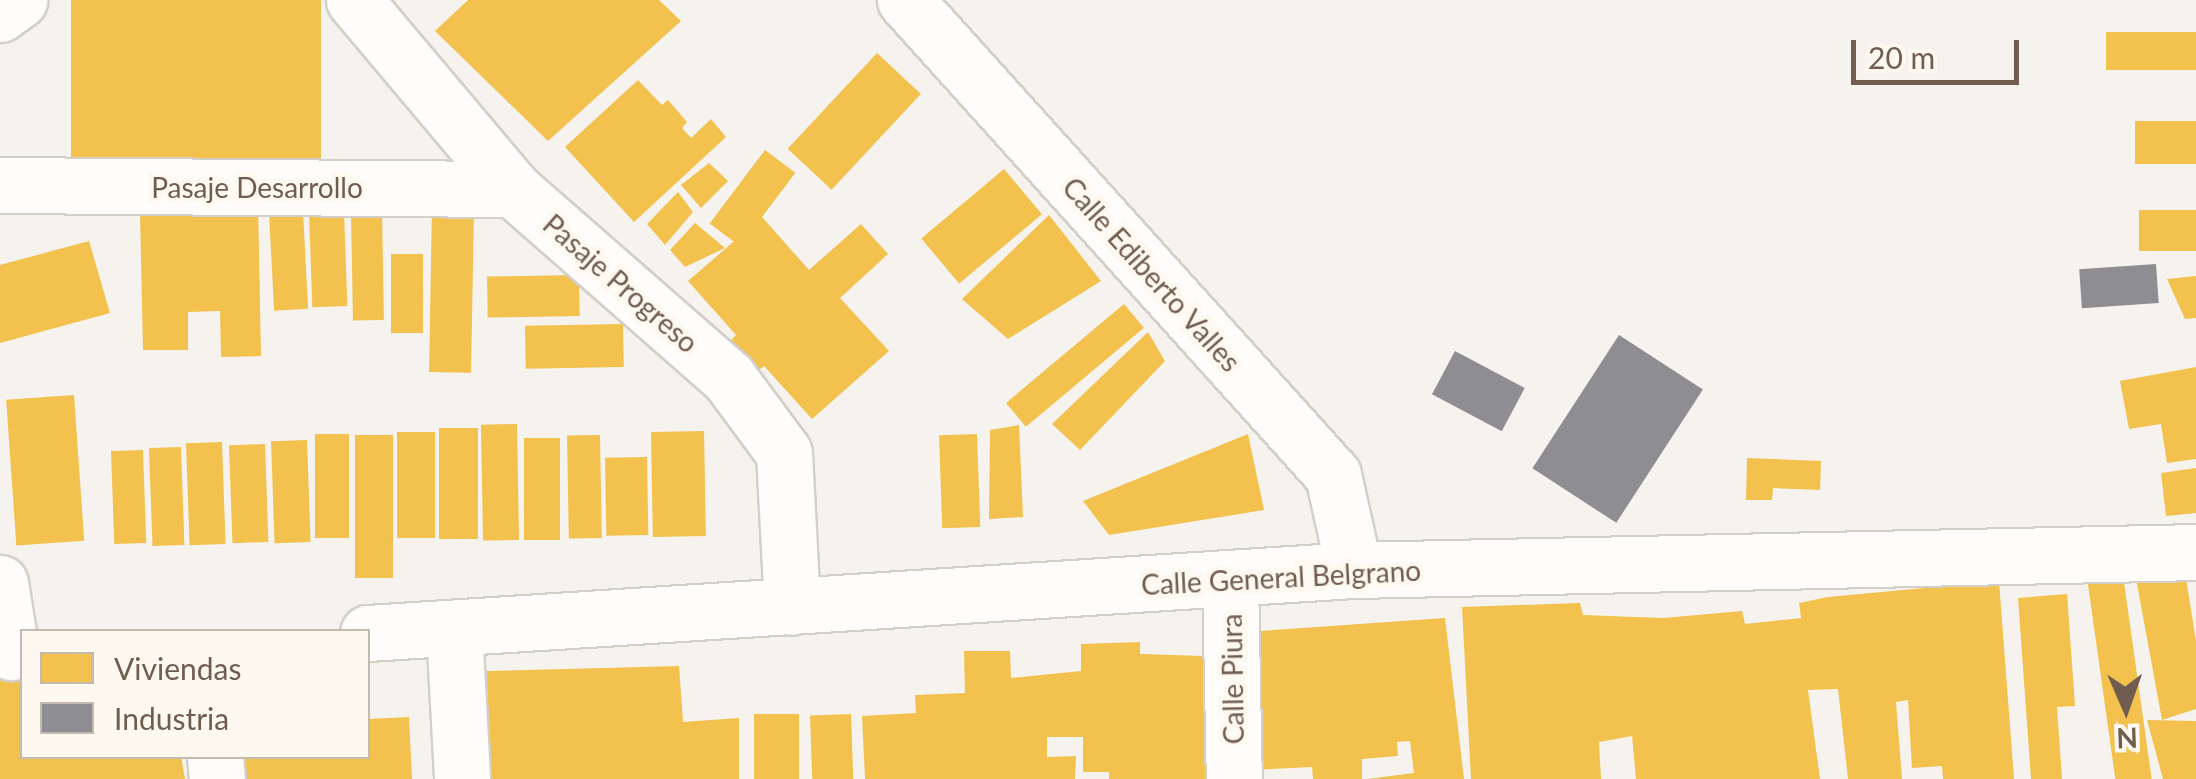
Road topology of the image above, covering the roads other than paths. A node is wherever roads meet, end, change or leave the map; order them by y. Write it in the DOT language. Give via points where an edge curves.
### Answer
graph roads {
  1 [pos="19,0"];
  2 [pos="354,0"];
  3 [pos="905,0"];
  4 [pos="0,14"];
  5 [pos="0,185"];
  6 [pos="513,188"];
  7 [pos="2196,552"];
  8 [pos="1354,570"];
  9 [pos="1230,579"];
  10 [pos="0,583"];
  11 [pos="792,607"];
  12 [pos="454,629"];
  13 [pos="370,633"];
  14 [pos="11,652"];
  15 [pos="462,779"];
  16 [pos="1234,779"];
  1 -- 4 [label="street"];
  2 -- 6 [label="street, Pasaje Progreso"];
  3 -- 8 [label="street, Calle Ediberto Valles" via="1334,475"];
  5 -- 6 [label="street, Pasaje Desarrollo"];
  6 -- 11 [label="street, Pasaje Progreso" via="728,377 784,453"];
  7 -- 8 [label="street, Calle General Belgrano"];
  8 -- 9 [label="street, Calle General Belgrano"];
  9 -- 11 [label="street, Calle General Belgrano"];
  9 -- 16 [label="street, Calle Piura"];
  10 -- 14 [label="street"];
  11 -- 12 [label="street, Calle General Belgrano"];
  12 -- 13 [label="street, Calle General Belgrano"];
  12 -- 15 [label="street"];
}
